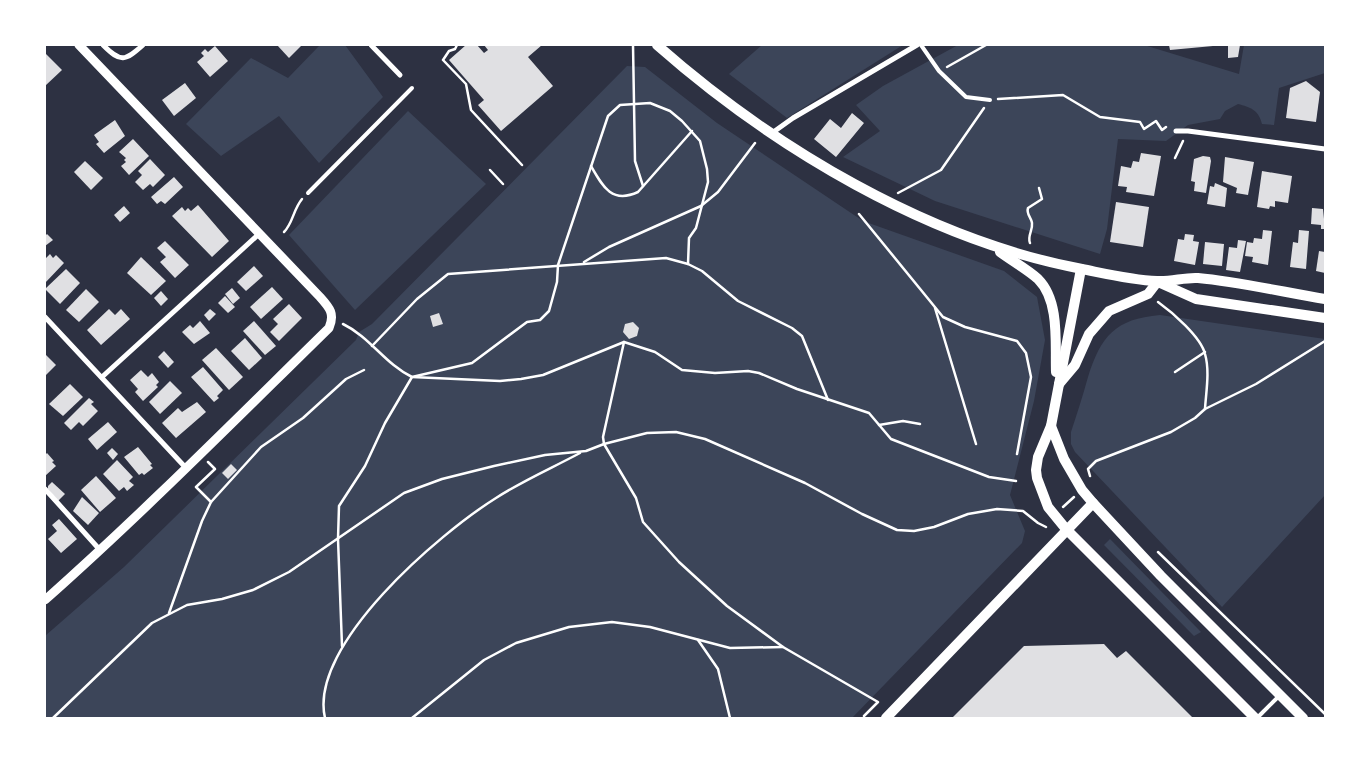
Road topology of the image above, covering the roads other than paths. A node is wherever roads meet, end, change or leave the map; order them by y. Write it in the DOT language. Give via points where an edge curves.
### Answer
graph roads {
  1 [pos="79,45"];
  2 [pos="103,45"];
  3 [pos="144,45"];
  4 [pos="371,45"];
  5 [pos="657,45"];
  6 [pos="917,45"];
  7 [pos="921,45"];
  8 [pos="400,75"];
  9 [pos="412,88"];
  10 [pos="990,100"];
  11 [pos="1176,132"];
  12 [pos="772,133"];
  13 [pos="1325,149"];
  14 [pos="308,193"];
  15 [pos="259,234"];
  16 [pos="995,248"];
  17 [pos="1081,269"];
  18 [pos="1158,281"];
  19 [pos="1325,298"];
  20 [pos="45,316"];
  21 [pos="1325,318"];
  22 [pos="102,377"];
  23 [pos="1057,387"];
  24 [pos="1051,426"];
  25 [pos="186,468"];
  26 [pos="45,489"];
  27 [pos="1093,503"];
  28 [pos="1066,529"];
  29 [pos="101,551"];
  30 [pos="45,600"];
  31 [pos="1280,695"];
  32 [pos="886,718"];
  33 [pos="1256,718"];
  34 [pos="1303,718"];
  1 -- 15 [label="street"];
  2 -- 3 [label="street" via="125,59"];
  4 -- 8 [label="street"];
  5 -- 12 [label="main road" via="692,76"];
  6 -- 12 [label="street"];
  7 -- 10 [label="lane" via="940,71 966,97"];
  9 -- 14 [label="lane"];
  11 -- 13 [label="street"];
  12 -- 16 [label="main road" via="832,173"];
  15 -- 22 [label="street"];
  15 -- 25 [label="street" via="332,310 332,320 329,328"];
  16 -- 17 [label="main road"];
  16 -- 23 [label="main road" via="1038,280 1046,291 1054,309"];
  17 -- 18 [label="main road"];
  17 -- 23 [label="main road"];
  18 -- 19 [label="main road" via="1197,278"];
  18 -- 21 [label="main road" via="1196,299"];
  18 -- 23 [label="main road" via="1148,294 1109,311 1089,334 1075,364"];
  20 -- 22 [label="street"];
  22 -- 25 [label="street"];
  23 -- 24 [label="main road"];
  24 -- 27 [label="main road" via="1064,459"];
  24 -- 28 [label="main road" via="1036,470 1046,503"];
  25 -- 29 [label="street"];
  26 -- 29 [label="street"];
  27 -- 28 [label="main road"];
  27 -- 31 [label="main road"];
  28 -- 32 [label="main road"];
  28 -- 33 [label="main road"];
  29 -- 30 [label="street"];
  31 -- 33 [label="lane"];
  31 -- 34 [label="main road"];
}
